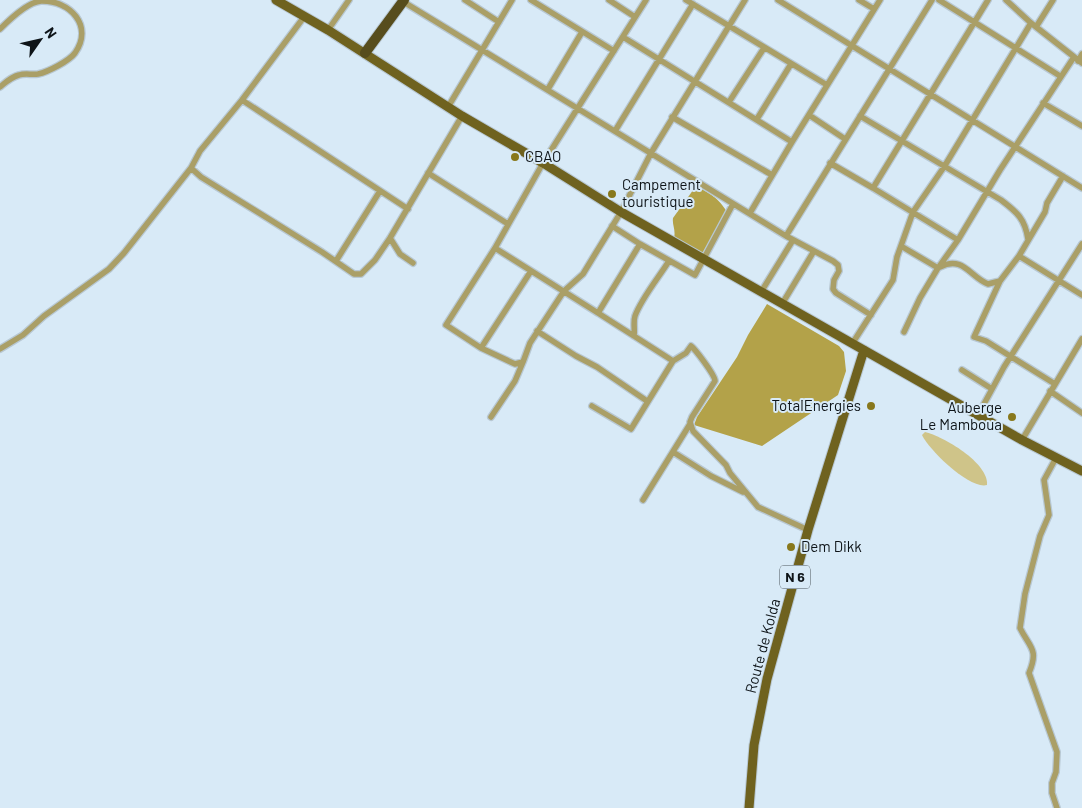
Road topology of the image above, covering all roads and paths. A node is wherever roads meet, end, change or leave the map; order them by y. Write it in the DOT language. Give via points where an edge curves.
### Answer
graph roads {
  1 [pos="276,0"];
  2 [pos="349,0"];
  3 [pos="465,0"];
  4 [pos="512,0"];
  5 [pos="531,0"];
  6 [pos="608,0"];
  7 [pos="646,0"];
  8 [pos="686,0"];
  9 [pos="745,0"];
  10 [pos="778,0"];
  11 [pos="859,0"];
  12 [pos="880,0"];
  13 [pos="932,0"];
  14 [pos="939,0"];
  15 [pos="988,0"];
  16 [pos="1006,0"];
  17 [pos="1053,0"];
  18 [pos="402,1"];
  19 [pos="64,2"];
  20 [pos="693,4"];
  21 [pos="874,10"];
  22 [pos="304,17"];
  23 [pos="635,17"];
  24 [pos="499,22"];
  25 [pos="974,22"];
  26 [pos="1033,25"];
  27 [pos="728,26"];
  28 [pos="0,29"];
  29 [pos="328,30"];
  30 [pos="582,32"];
  31 [pos="624,37"];
  32 [pos="852,46"];
  33 [pos="1017,47"];
  34 [pos="764,48"];
  35 [pos="482,49"];
  36 [pos="614,51"];
  37 [pos="365,53"];
  38 [pos="1082,54"];
  39 [pos="659,60"];
  40 [pos="1078,60"];
  41 [pos="791,64"];
  42 [pos="889,68"];
  43 [pos="1060,76"];
  44 [pos="694,80"];
  45 [pos="827,85"];
  46 [pos="0,88"];
  47 [pos="548,89"];
  48 [pos="930,95"];
  49 [pos="242,100"];
  50 [pos="730,102"];
  51 [pos="1043,103"];
  52 [pos="448,107"];
  53 [pos="578,109"];
  54 [pos="809,115"];
  55 [pos="462,116"];
  56 [pos="860,116"];
  57 [pos="672,117"];
  58 [pos="756,119"];
  59 [pos="972,119"];
  60 [pos="1082,126"];
  61 [pos="615,131"];
  62 [pos="845,139"];
  63 [pos="792,142"];
  64 [pos="901,142"];
  65 [pos="1015,147"];
  66 [pos="651,153"];
  67 [pos="543,163"];
  68 [pos="830,163"];
  69 [pos="944,167"];
  70 [pos="191,168"];
  71 [pos="428,173"];
  72 [pos="772,175"];
  73 [pos="1063,176"];
  74 [pos="873,188"];
  75 [pos="1082,188"];
  76 [pos="380,192"];
  77 [pos="986,193"];
  78 [pos="734,204"];
  79 [pos="408,209"];
  80 [pos="621,212"];
  81 [pos="913,212"];
  82 [pos="750,213"];
  83 [pos="508,224"];
  84 [pos="612,226"];
  85 [pos="786,236"];
  86 [pos="390,238"];
  87 [pos="1028,239"];
  88 [pos="793,240"];
  89 [pos="958,240"];
  90 [pos="640,244"];
  91 [pos="1082,244"];
  92 [pos="901,246"];
  93 [pos="495,248"];
  94 [pos="814,251"];
  95 [pos="1019,256"];
  96 [pos="703,259"];
  97 [pos="336,261"];
  98 [pos="669,261"];
  99 [pos="413,263"];
  100 [pos="938,268"];
  101 [pos="531,271"];
  102 [pos="1000,281"];
  103 [pos="1058,281"];
  104 [pos="564,291"];
  105 [pos="761,292"];
  106 [pos="1082,295"];
  107 [pos="782,304"];
  108 [pos="598,313"];
  109 [pos="871,315"];
  110 [pos="538,331"];
  111 [pos="904,332"];
  112 [pos="634,336"];
  113 [pos="1082,339"];
  114 [pos="852,344"];
  115 [pos="481,348"];
  116 [pos="0,349"];
  117 [pos="1076,349"];
  118 [pos="864,350"];
  119 [pos="1082,353"];
  120 [pos="1012,357"];
  121 [pos="673,361"];
  122 [pos="523,362"];
  123 [pos="962,370"];
  124 [pos="1055,384"];
  125 [pos="992,389"];
  126 [pos="1050,391"];
  127 [pos="648,401"];
  128 [pos="592,406"];
  129 [pos="1082,413"];
  130 [pos="978,415"];
  131 [pos="491,417"];
  132 [pos="690,424"];
  133 [pos="1022,440"];
  134 [pos="673,452"];
  135 [pos="1056,458"];
  136 [pos="1082,471"];
  137 [pos="747,495"];
  138 [pos="643,500"];
  139 [pos="808,530"];
  140 [pos="749,808"];
  141 [pos="1057,808"];
  1 -- 22 [label="main road"];
  2 -- 29 [label="street"];
  3 -- 24 [label="street"];
  4 -- 24 [label="street"];
  5 -- 30 [label="street"];
  6 -- 23 [label="street"];
  7 -- 23 [label="street"];
  8 -- 20 [label="street"];
  9 -- 27 [label="street"];
  10 -- 32 [label="street"];
  11 -- 21 [label="street"];
  12 -- 21 [label="street"];
  13 -- 42 [label="street"];
  14 -- 25 [label="street"];
  15 -- 25 [label="street"];
  16 -- 26 [label="street"];
  17 -- 26 [label="street"];
  18 -- 35 [label="street"];
  18 -- 37 [label="highway"];
  19 -- 28 [label="street" via="41,1 29,6"];
  19 -- 46 [label="street" via="82,26 82,38 74,55 39,74 18,75"];
  20 -- 27 [label="street"];
  20 -- 39 [label="street"];
  21 -- 32 [label="street"];
  22 -- 29 [label="main road"];
  22 -- 49 [label="street"];
  23 -- 31 [label="street"];
  24 -- 35 [label="street"];
  25 -- 33 [label="street"];
  25 -- 48 [label="street"];
  26 -- 33 [label="street"];
  26 -- 40 [label="street"];
  27 -- 34 [label="street"];
  27 -- 44 [label="street"];
  29 -- 37 [label="main road"];
  30 -- 36 [label="street"];
  30 -- 47 [label="street"];
  31 -- 36 [label="street"];
  31 -- 39 [label="street"];
  32 -- 42 [label="street"];
  32 -- 45 [label="street"];
  33 -- 43 [label="street"];
  33 -- 59 [label="street"];
  34 -- 41 [label="street"];
  34 -- 50 [label="street"];
  35 -- 47 [label="street"];
  35 -- 52 [label="street"];
  36 -- 53 [label="street"];
  37 -- 52 [label="main road"];
  38 -- 40 [label="street"];
  39 -- 44 [label="street"];
  39 -- 61 [label="street"];
  40 -- 43 [label="street"];
  41 -- 45 [label="street"];
  41 -- 58 [label="street"];
  42 -- 48 [label="street"];
  42 -- 56 [label="street"];
  43 -- 51 [label="street"];
  44 -- 50 [label="street"];
  44 -- 57 [label="street"];
  45 -- 54 [label="street"];
  47 -- 53 [label="street"];
  48 -- 59 [label="street"];
  48 -- 64 [label="street"];
  49 -- 70 [label="street" via="200,151"];
  49 -- 76 [label="street"];
  50 -- 58 [label="street"];
  51 -- 60 [label="street"];
  51 -- 65 [label="street"];
  52 -- 55 [label="main road"];
  53 -- 61 [label="street"];
  53 -- 67 [label="street"];
  54 -- 62 [label="street"];
  54 -- 63 [label="street"];
  55 -- 67 [label="main road"];
  55 -- 71 [label="street"];
  56 -- 62 [label="street"];
  56 -- 64 [label="street"];
  57 -- 66 [label="street"];
  57 -- 72 [label="street"];
  58 -- 63 [label="street"];
  59 -- 65 [label="street"];
  59 -- 69 [label="street"];
  61 -- 66 [label="street"];
  62 -- 68 [label="street"];
  63 -- 72 [label="street"];
  64 -- 69 [label="street"];
  64 -- 74 [label="street"];
  65 -- 73 [label="street"];
  65 -- 77 [label="street"];
  66 -- 78 [label="street"];
  66 -- 80 [label="street"];
  67 -- 80 [label="main road"];
  67 -- 83 [label="street"];
  68 -- 74 [label="street"];
  68 -- 85 [label="street"];
  69 -- 77 [label="street"];
  69 -- 81 [label="street"];
  70 -- 97 [label="street" via="201,178"];
  70 -- 116 [label="street" via="109,269"];
  71 -- 79 [label="street"];
  71 -- 83 [label="street"];
  72 -- 82 [label="street"];
  73 -- 75 [label="street"];
  73 -- 87 [label="street"];
  74 -- 81 [label="street"];
  76 -- 79 [label="street"];
  76 -- 97 [label="street"];
  77 -- 87 [label="street" via="1016,211 1026,225"];
  77 -- 89 [label="street"];
  78 -- 82 [label="street"];
  78 -- 96 [label="street"];
  79 -- 86 [label="street"];
  80 -- 84 [label="street"];
  80 -- 96 [label="main road"];
  81 -- 89 [label="street"];
  81 -- 92 [label="street"];
  82 -- 85 [label="street"];
  83 -- 93 [label="street"];
  84 -- 90 [label="street"];
  84 -- 104 [label="street" via="583,274"];
  85 -- 88 [label="street"];
  86 -- 97 [label="street" via="362,274 354,274"];
  86 -- 99 [label="street" via="400,254"];
  87 -- 95 [label="street"];
  88 -- 94 [label="street"];
  88 -- 105 [label="street"];
  89 -- 100 [label="street"];
  90 -- 98 [label="street"];
  90 -- 108 [label="street"];
  91 -- 103 [label="street"];
  92 -- 100 [label="street"];
  92 -- 109 [label="street" via="893,280"];
  93 -- 101 [label="street"];
  93 -- 115 [label="street" via="446,325"];
  94 -- 107 [label="street"];
  94 -- 109 [label="street" via="838,265 839,271 832,285 836,293"];
  95 -- 102 [label="street"];
  95 -- 103 [label="street"];
  96 -- 98 [label="street" via="694,275"];
  96 -- 105 [label="main road"];
  98 -- 112 [label="street" via="639,308 634,319"];
  100 -- 102 [label="street" via="947,263 956,264 988,284"];
  100 -- 111 [label="street"];
  101 -- 104 [label="street"];
  101 -- 115 [label="street"];
  102 -- 120 [label="street" via="974,337"];
  103 -- 106 [label="street"];
  103 -- 120 [label="street"];
  104 -- 108 [label="street"];
  104 -- 110 [label="street"];
  105 -- 107 [label="main road"];
  107 -- 114 [label="main road"];
  108 -- 112 [label="street"];
  109 -- 114 [label="street"];
  110 -- 122 [label="street"];
  110 -- 127 [label="street"];
  112 -- 121 [label="street"];
  113 -- 117 [label="street"];
  114 -- 118 [label="main road"];
  115 -- 122 [label="street" via="515,364"];
  117 -- 119 [label="street"];
  117 -- 124 [label="street"];
  118 -- 130 [label="main road"];
  118 -- 139 [label="main road, Route de Kolda / N 6"];
  120 -- 124 [label="street"];
  120 -- 125 [label="street"];
  121 -- 127 [label="street"];
  121 -- 132 [label="street" via="691,346 715,376"];
  122 -- 131 [label="street" via="515,381"];
  123 -- 125 [label="street"];
  124 -- 126 [label="street"];
  125 -- 130 [label="street"];
  126 -- 129 [label="street"];
  126 -- 133 [label="street"];
  127 -- 128 [label="street" via="631,429"];
  130 -- 133 [label="main road"];
  132 -- 134 [label="street"];
  132 -- 137 [label="street" via="692,431 726,464"];
  133 -- 135 [label="main road"];
  134 -- 137 [label="street"];
  134 -- 138 [label="street"];
  135 -- 136 [label="main road"];
  135 -- 141 [label="street" via="1044,480 1049,514 1025,594 1020,628 1033,648 1029,674 1057,752 1052,783"];
  137 -- 139 [label="street" via="758,507"];
  139 -- 140 [label="main road, Route de Kolda / N 6" via="762,696"];
}
